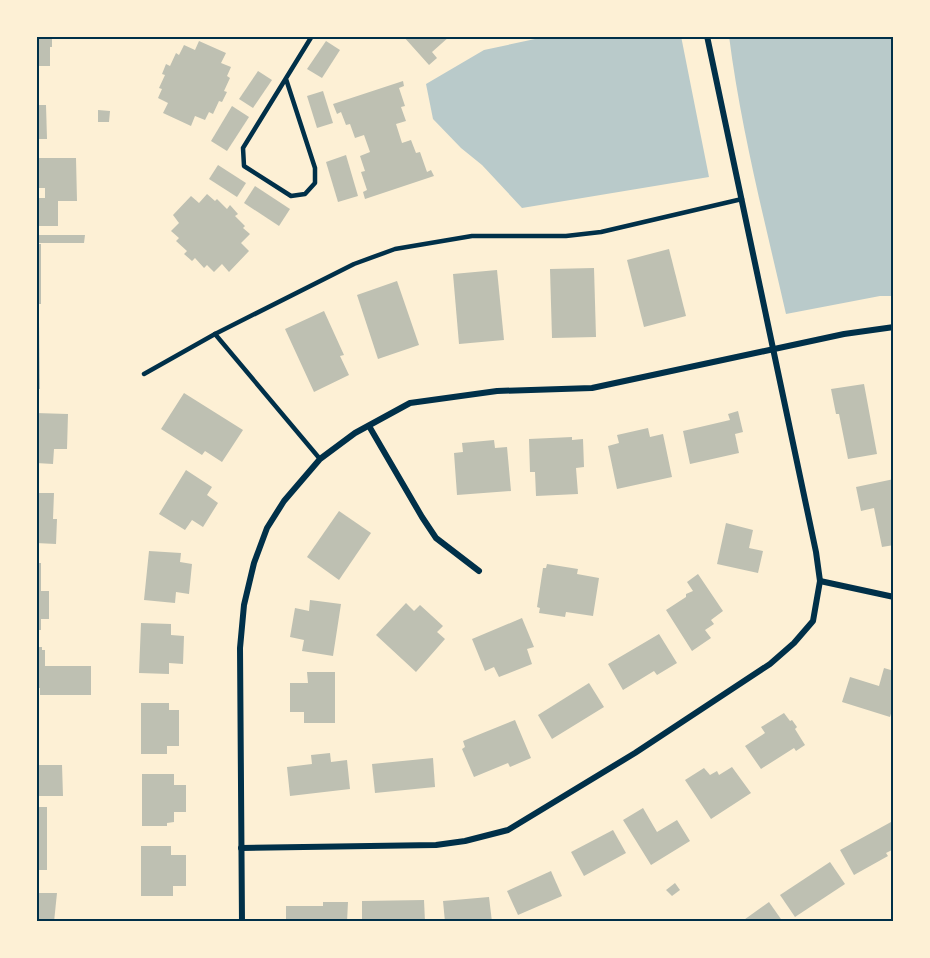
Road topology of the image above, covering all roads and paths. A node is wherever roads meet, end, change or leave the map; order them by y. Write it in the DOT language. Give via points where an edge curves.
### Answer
graph roads {
  1 [pos="312,36"];
  2 [pos="706,36"];
  3 [pos="286,79"];
  4 [pos="742,199"];
  5 [pos="894,327"];
  6 [pos="215,334"];
  7 [pos="774,351"];
  8 [pos="144,374"];
  9 [pos="369,426"];
  10 [pos="320,459"];
  11 [pos="479,571"];
  12 [pos="820,581"];
  13 [pos="894,597"];
  14 [pos="241,848"];
  15 [pos="242,922"];
  1 -- 3 [label="lane"];
  2 -- 4 [label="street"];
  3 -- 3 [label="lane" via="315,168 315,183 305,194 291,196 244,166 243,148"];
  4 -- 6 [label="lane" via="601,232 472,236 395,249 354,264"];
  4 -- 7 [label="street"];
  5 -- 7 [label="street"];
  6 -- 8 [label="lane"];
  6 -- 10 [label="lane"];
  7 -- 9 [label="street" via="592,388 497,391 410,403"];
  7 -- 12 [label="street"];
  9 -- 10 [label="street"];
  9 -- 11 [label="street" via="436,537"];
  10 -- 14 [label="street" via="267,528 244,604 240,648"];
  12 -- 13 [label="street"];
  12 -- 14 [label="street" via="813,621 770,664 508,830 435,845"];
  14 -- 15 [label="street"];
}
